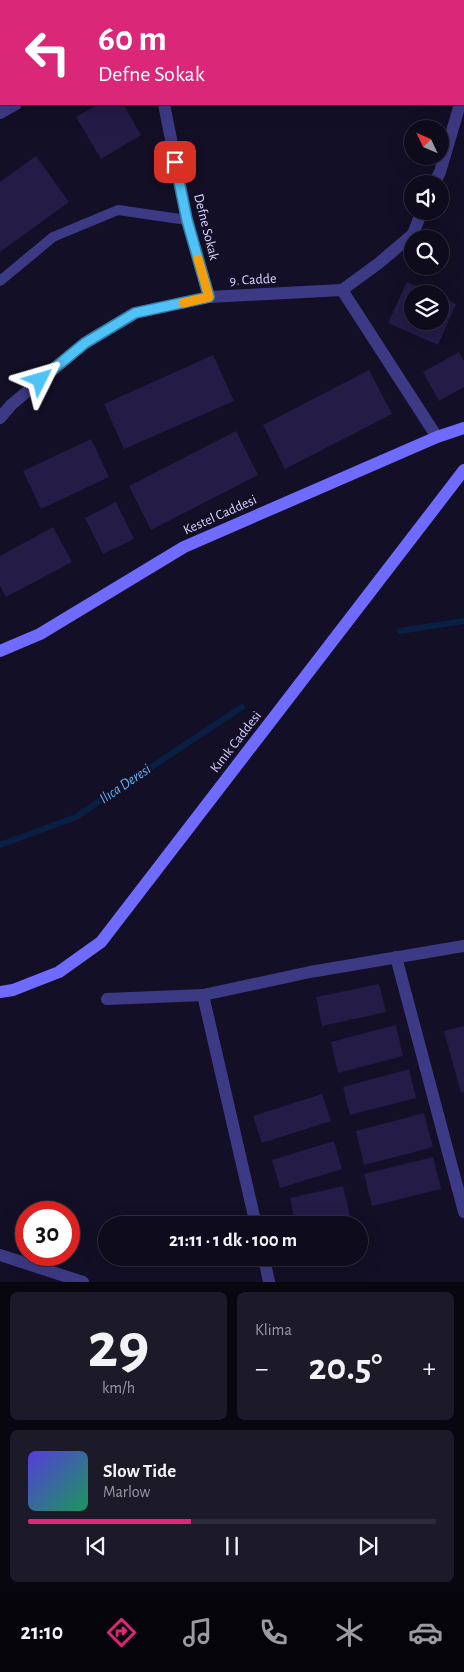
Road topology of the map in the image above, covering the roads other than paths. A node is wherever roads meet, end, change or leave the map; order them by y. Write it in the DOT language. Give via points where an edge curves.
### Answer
graph roads {
  1 [pos="14,105"];
  2 [pos="164,105"];
  3 [pos="460,105"];
  4 [pos="0,113"];
  5 [pos="438,175"];
  6 [pos="187,220"];
  7 [pos="418,220"];
  8 [pos="0,281"];
  9 [pos="342,290"];
  10 [pos="209,297"];
  11 [pos="0,418"];
  12 [pos="464,428"];
  13 [pos="437,437"];
  14 [pos="464,470"];
  15 [pos="0,652"];
  16 [pos="464,946"];
  17 [pos="396,957"];
  18 [pos="0,992"];
  19 [pos="203,995"];
  20 [pos="107,1000"];
  21 [pos="464,1212"];
  22 [pos="254,1216"];
  23 [pos="0,1255"];
  24 [pos="266,1266"];
  25 [pos="84,1282"];
  26 [pos="269,1282"];
  1 -- 4 [label="street"];
  2 -- 6 [label="street, Defne Sokak"];
  3 -- 5 [label="street"];
  6 -- 8 [label="lane" via="118,210 53,237"];
  6 -- 10 [label="street, Defne Sokak"];
  7 -- 9 [label="street" via="412,234"];
  9 -- 10 [label="street, 9. Cadde"];
  9 -- 13 [label="street"];
  10 -- 11 [label="street, 9. Cadde" via="135,313 85,343"];
  12 -- 13 [label="main road, Kestel Caddesi"];
  13 -- 15 [label="main road, Kestel Caddesi" via="184,547 40,634"];
  14 -- 18 [label="main road, Kınık Caddesi" via="101,942 59,972 14,990"];
  16 -- 17 [label="street"];
  17 -- 19 [label="street"];
  17 -- 21 [label="street"];
  19 -- 20 [label="street"];
  19 -- 22 [label="street"];
  23 -- 25 [label="street"];
  24 -- 26 [label="street"];
}
